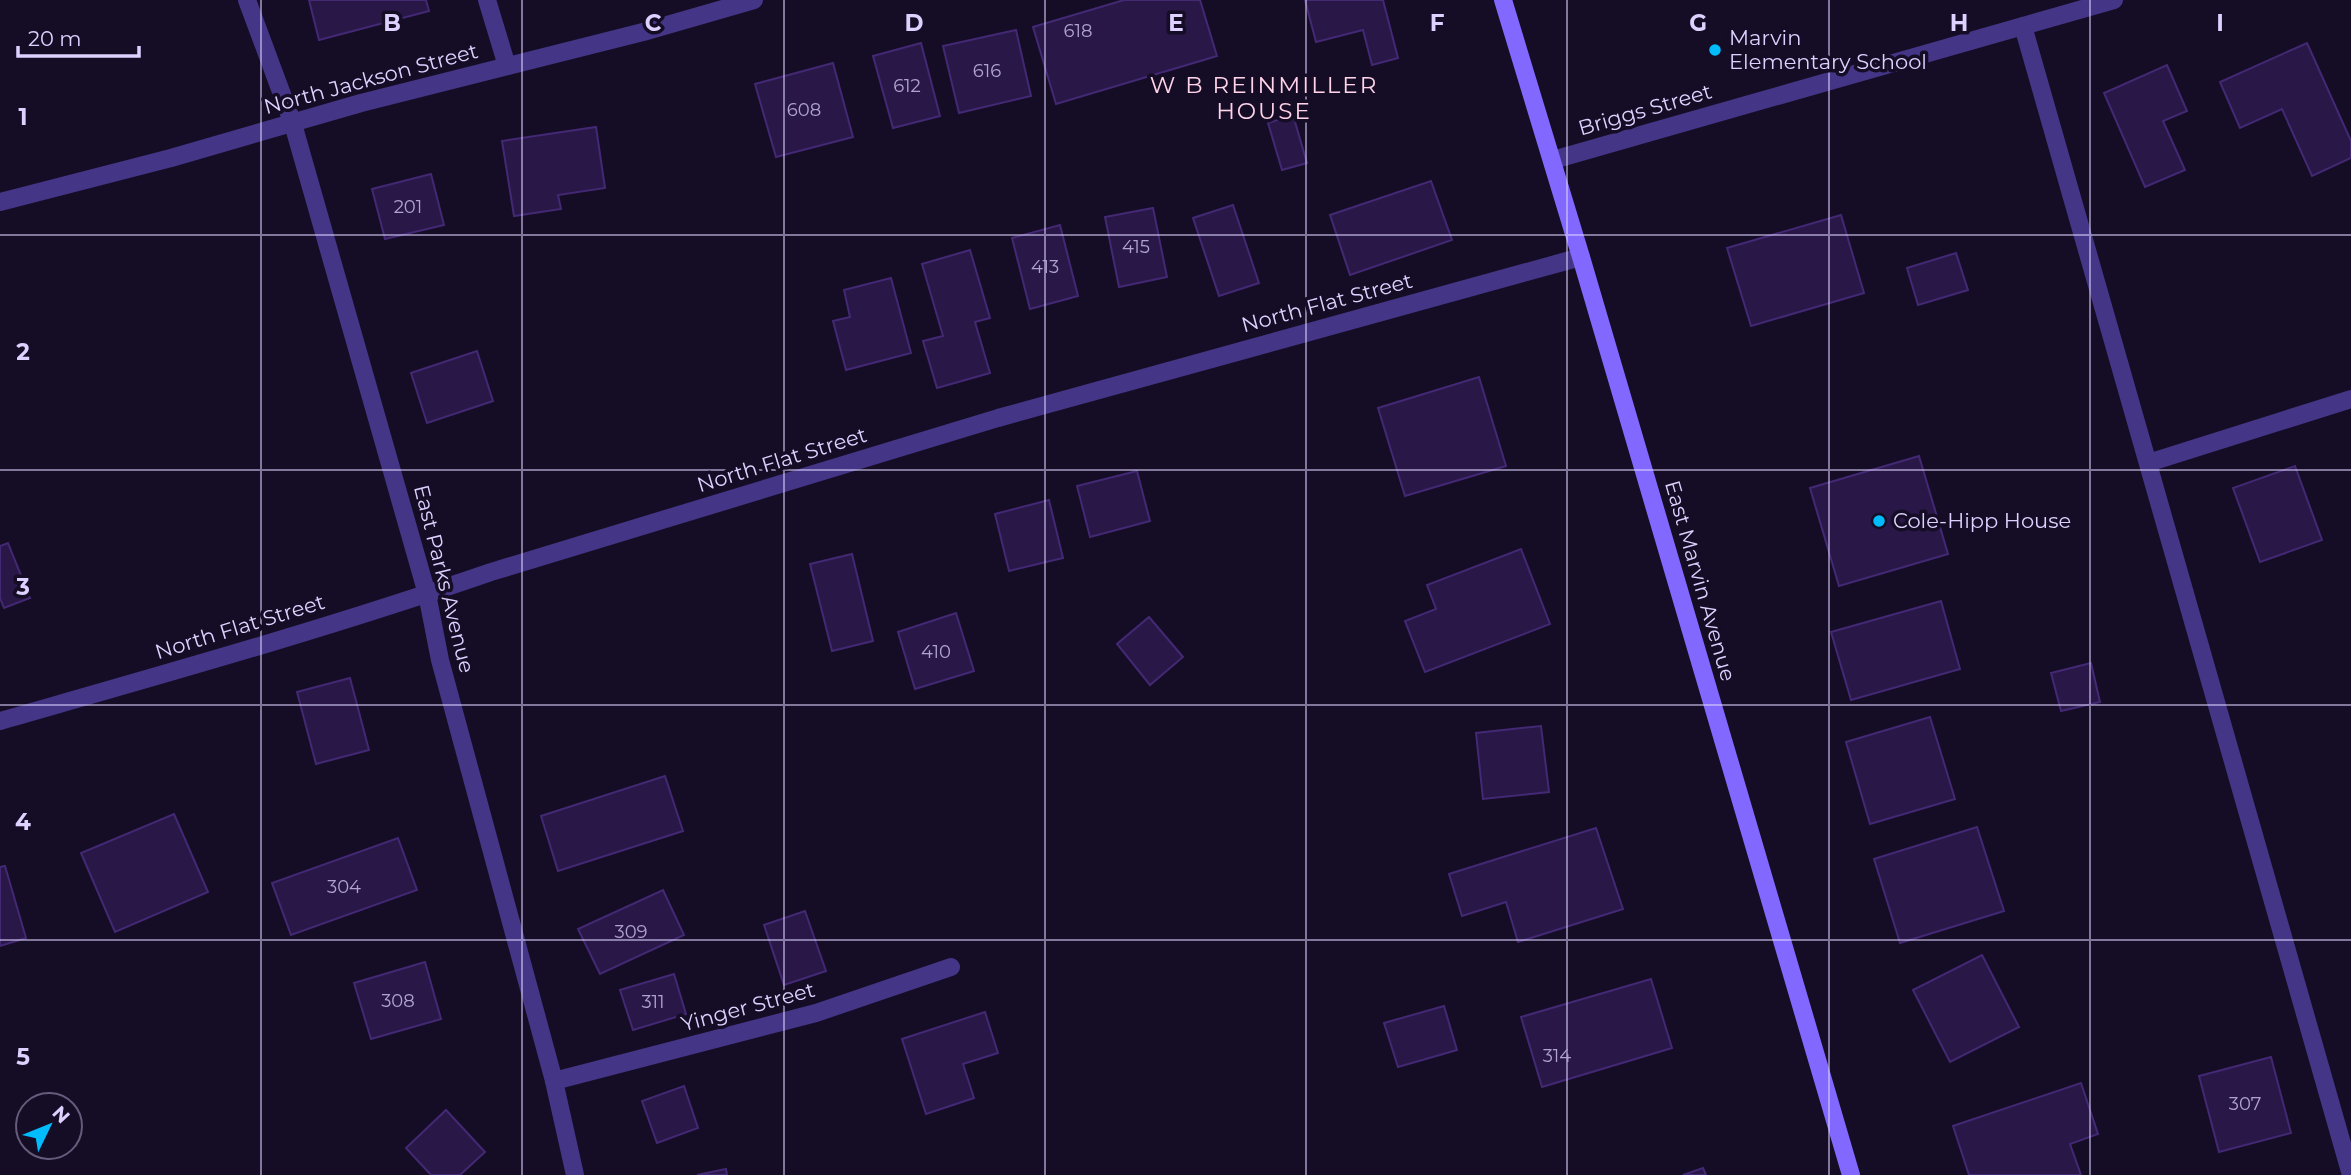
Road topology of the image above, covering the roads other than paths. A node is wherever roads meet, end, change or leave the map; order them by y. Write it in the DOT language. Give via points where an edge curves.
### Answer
graph roads {
  1 [pos="247,0"];
  2 [pos="487,0"];
  3 [pos="754,0"];
  4 [pos="1503,0"];
  5 [pos="2114,0"];
  6 [pos="2023,26"];
  7 [pos="507,66"];
  8 [pos="293,124"];
  9 [pos="1553,160"];
  10 [pos="0,202"];
  11 [pos="1581,257"];
  12 [pos="2351,399"];
  13 [pos="2148,463"];
  14 [pos="427,594"];
  15 [pos="0,721"];
  16 [pos="951,967"];
  17 [pos="554,1082"];
  18 [pos="575,1175"];
  19 [pos="1851,1175"];
  20 [pos="2351,1175"];
  1 -- 8 [label="street, East Parks Avenue"];
  2 -- 7 [label="street"];
  3 -- 7 [label="street, North Jackson Street"];
  4 -- 9 [label="main road, East Marvin Avenue"];
  5 -- 6 [label="street, Briggs Street"];
  6 -- 9 [label="street, Briggs Street"];
  6 -- 13 [label="street"];
  7 -- 8 [label="street, North Jackson Street"];
  8 -- 10 [label="street, North Jackson Street"];
  8 -- 14 [label="street, East Parks Avenue"];
  9 -- 11 [label="main road, East Marvin Avenue"];
  11 -- 14 [label="street, North Flat Street" via="998,418"];
  11 -- 19 [label="main road, East Marvin Avenue"];
  12 -- 13 [label="street"];
  13 -- 20 [label="street"];
  14 -- 15 [label="street, North Flat Street"];
  14 -- 17 [label="street, East Parks Avenue" via="440,660"];
  16 -- 17 [label="street, Yinger Street" via="816,1013"];
  17 -- 18 [label="street, East Parks Avenue"];
}
